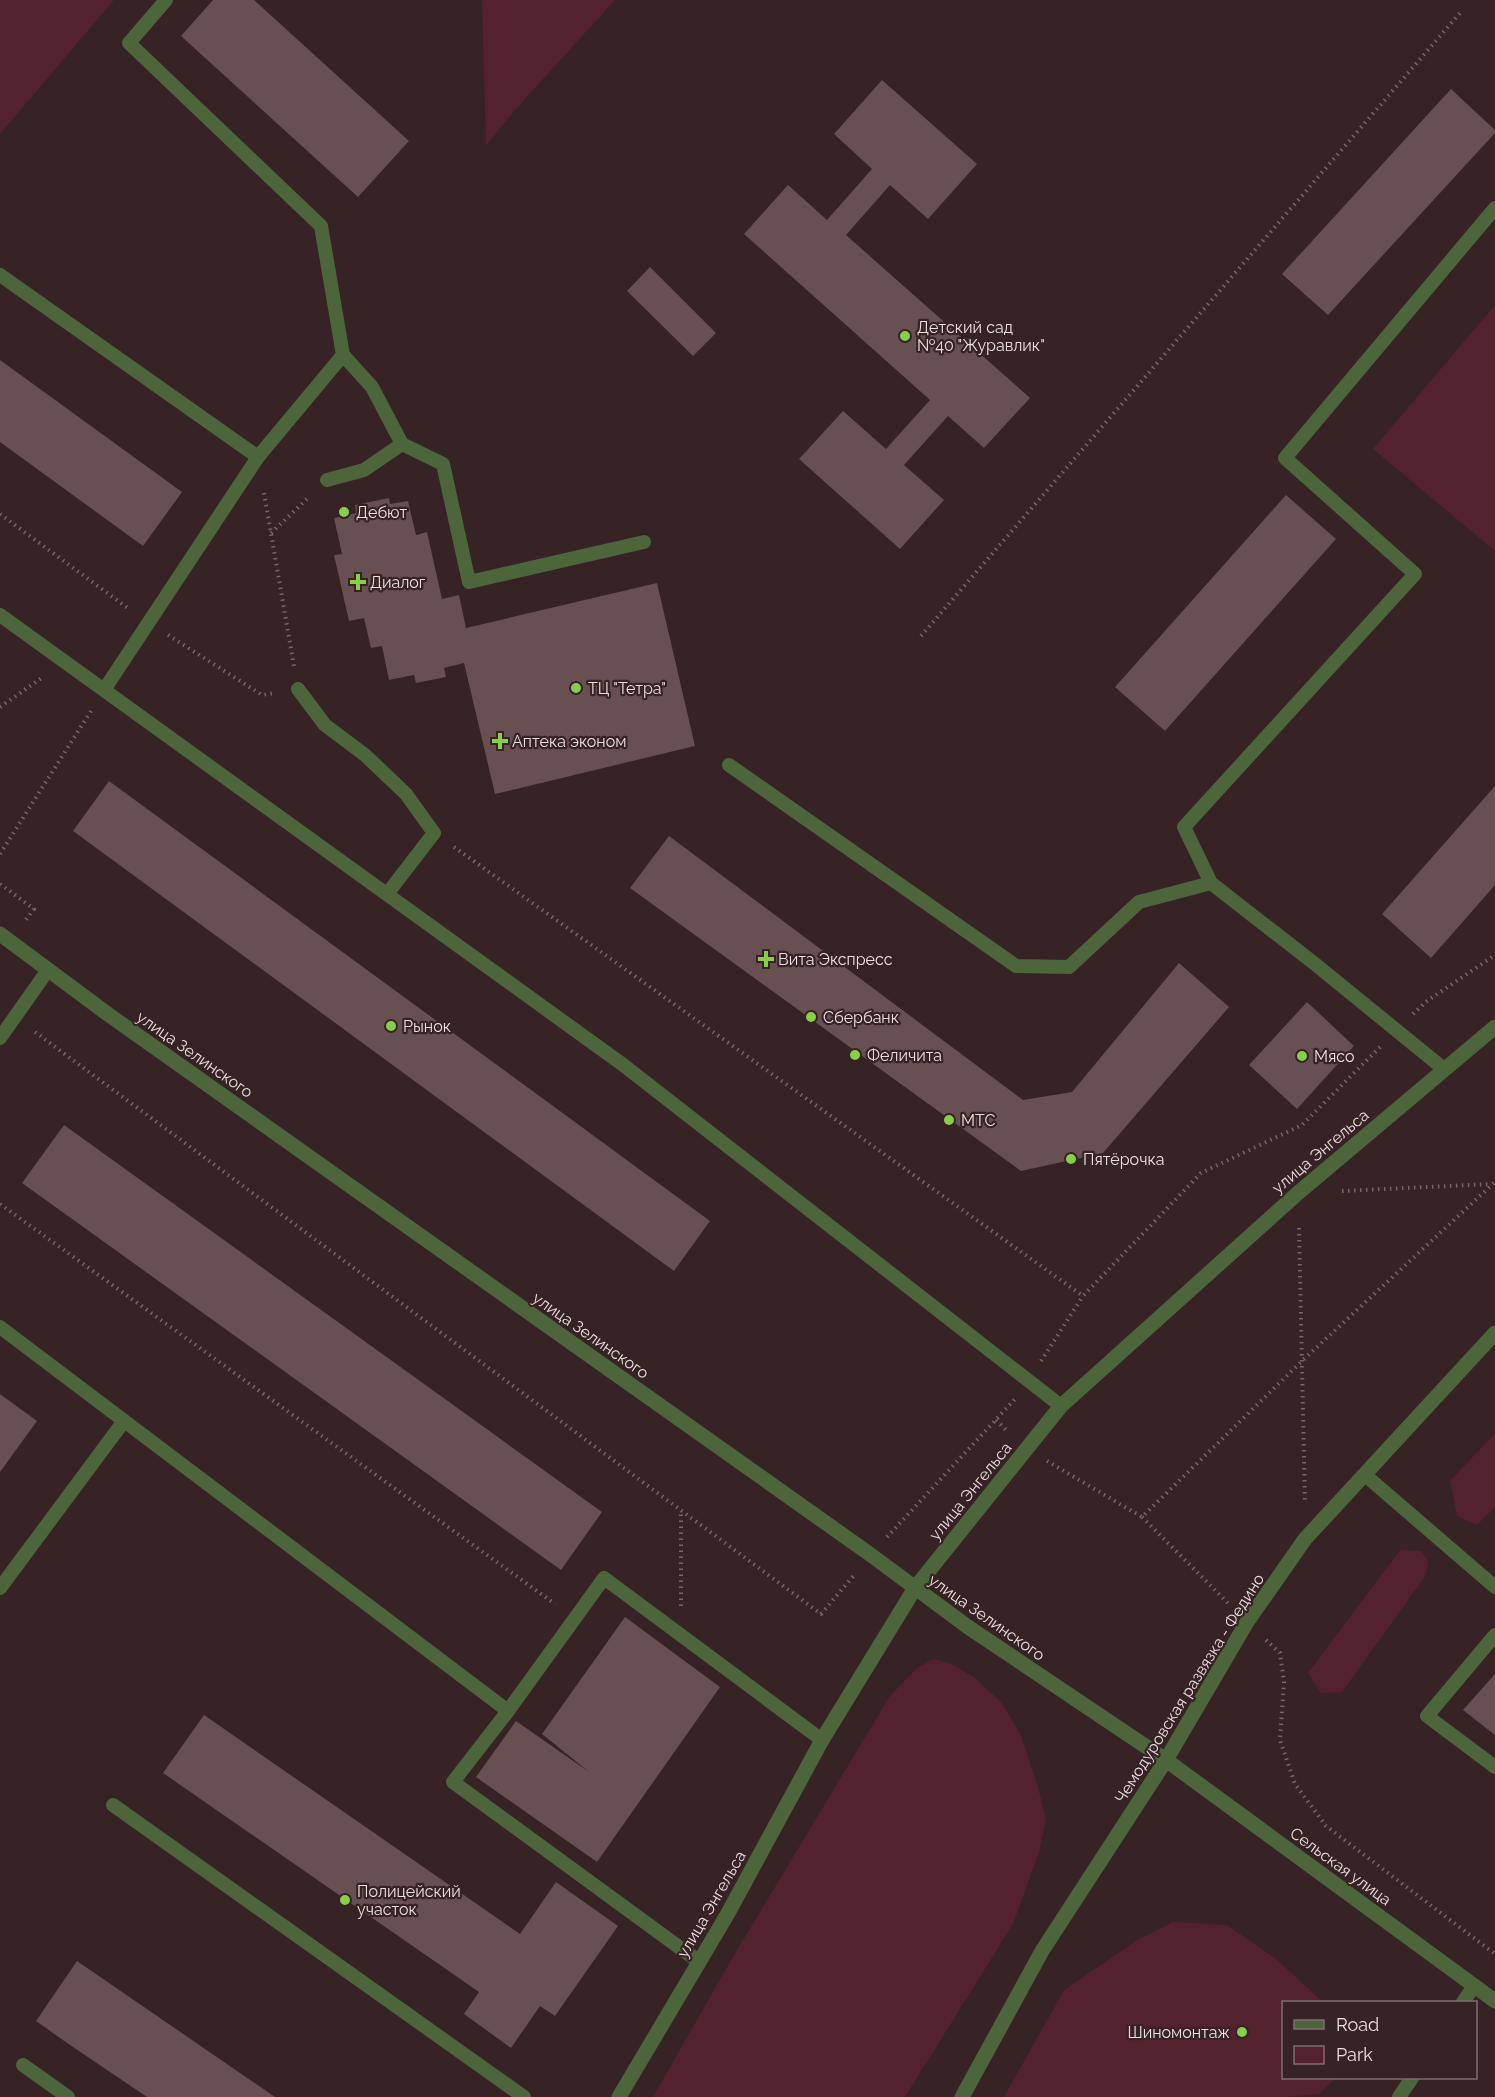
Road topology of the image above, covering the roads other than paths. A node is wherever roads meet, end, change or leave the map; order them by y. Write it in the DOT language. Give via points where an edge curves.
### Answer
graph roads {
  1 [pos="166,0"];
  2 [pos="1495,208"];
  3 [pos="0,275"];
  4 [pos="343,355"];
  5 [pos="402,444"];
  6 [pos="258,457"];
  7 [pos="327,480"];
  8 [pos="644,542"];
  9 [pos="0,615"];
  10 [pos="298,688"];
  11 [pos="104,690"];
  12 [pos="729,765"];
  13 [pos="1210,883"];
  14 [pos="387,894"];
  15 [pos="0,934"];
  16 [pos="48,970"];
  17 [pos="1495,1027"];
  18 [pos="0,1038"];
  19 [pos="1444,1070"];
  20 [pos="0,1327"];
  21 [pos="1495,1333"];
  22 [pos="1061,1406"];
  23 [pos="124,1421"];
  24 [pos="1365,1474"];
  25 [pos="1495,1587"];
  26 [pos="0,1588"];
  27 [pos="915,1588"];
  28 [pos="1495,1635"];
  29 [pos="508,1711"];
  30 [pos="822,1740"];
  31 [pos="1166,1760"];
  32 [pos="1495,1767"];
  33 [pos="113,1805"];
  34 [pos="698,1961"];
  35 [pos="1474,1986"];
  36 [pos="1464,2001"];
  37 [pos="1495,2001"];
  38 [pos="23,2066"];
  39 [pos="1411,2079"];
  40 [pos="68,2097"];
  41 [pos="525,2097"];
  42 [pos="619,2097"];
  43 [pos="962,2097"];
  44 [pos="1399,2097"];
  1 -- 4 [label="lane" via="129,43 321,226"];
  2 -- 13 [label="lane" via="1285,458 1415,574 1184,827"];
  3 -- 6 [label="lane"];
  4 -- 5 [label="lane" via="372,387"];
  4 -- 6 [label="lane"];
  5 -- 7 [label="lane" via="364,470"];
  5 -- 8 [label="lane" via="443,464 469,582"];
  6 -- 11 [label="lane"];
  9 -- 11 [label="lane"];
  10 -- 14 [label="lane" via="325,725 365,754 406,794 434,832"];
  11 -- 14 [label="lane"];
  12 -- 13 [label="lane" via="1016,966 1069,967 1139,902"];
  13 -- 19 [label="lane"];
  14 -- 22 [label="lane" via="622,1064"];
  15 -- 16 [label="street, улица Зелинского"];
  16 -- 18 [label="lane"];
  16 -- 27 [label="street, улица Зелинского"];
  17 -- 19 [label="street, улица Энгельса"];
  19 -- 22 [label="street, улица Энгельса" via="1298,1193"];
  20 -- 23 [label="lane"];
  21 -- 24 [label="street, Чемодуровская развязка - Федино"];
  22 -- 27 [label="street, улица Энгельса"];
  23 -- 26 [label="lane"];
  23 -- 29 [label="lane"];
  24 -- 25 [label="lane"];
  24 -- 31 [label="street, Чемодуровская развязка - Федино" via="1305,1539 1247,1622"];
  27 -- 30 [label="street, улица Энгельса"];
  27 -- 31 [label="street, улица Зелинского"];
  28 -- 32 [label="lane" via="1427,1716"];
  29 -- 30 [label="lane" via="604,1578"];
  29 -- 34 [label="lane" via="453,1782"];
  30 -- 34 [label="street, улица Энгельса"];
  31 -- 35 [label="street, Сельская улица"];
  31 -- 43 [label="street, Чемодуровская развязка - Федино" via="1042,1951"];
  33 -- 41 [label="lane"];
  34 -- 42 [label="street, улица Энгельса"];
  35 -- 36 [label="lane"];
  35 -- 37 [label="street, Сельская улица"];
  38 -- 40 [label="lane"];
  39 -- 44 [label="lane"];
}
